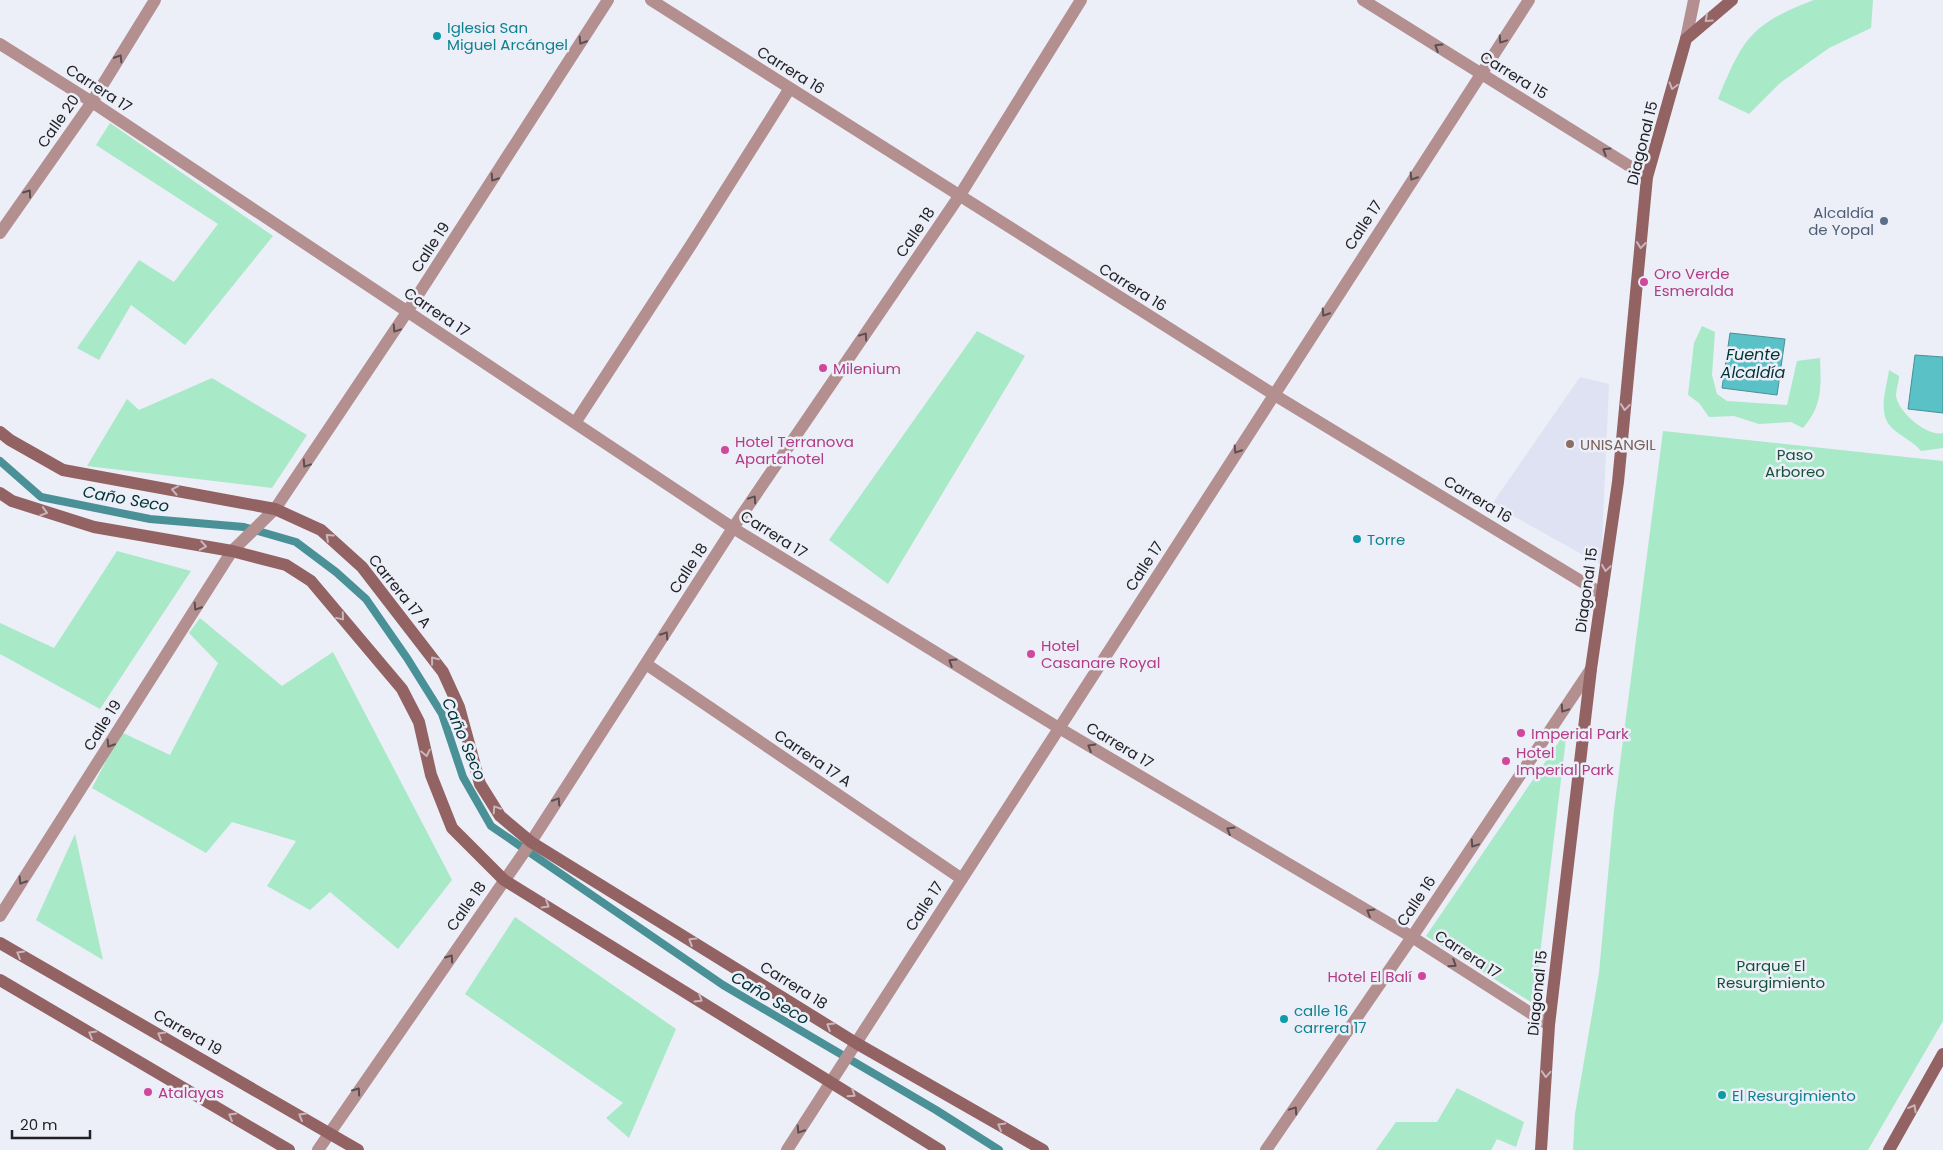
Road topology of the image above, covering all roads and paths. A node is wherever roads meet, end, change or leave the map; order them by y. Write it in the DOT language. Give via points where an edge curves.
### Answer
graph roads {
  1 [pos="155,0"];
  2 [pos="608,0"];
  3 [pos="652,0"];
  4 [pos="1081,0"];
  5 [pos="1363,0"];
  6 [pos="1529,0"];
  7 [pos="1694,0"];
  8 [pos="1732,0"];
  9 [pos="1686,39"];
  10 [pos="0,44"];
  11 [pos="1480,73"];
  12 [pos="790,88"];
  13 [pos="92,102"];
  14 [pos="1647,177"];
  15 [pos="960,195"];
  16 [pos="0,233"];
  17 [pos="408,312"];
  18 [pos="1273,394"];
  19 [pos="574,423"];
  20 [pos="0,432"];
  21 [pos="0,493"];
  22 [pos="275,509"];
  23 [pos="734,528"];
  24 [pos="237,546"];
  25 [pos="1602,594"];
  26 [pos="646,664"];
  27 [pos="1591,668"];
  28 [pos="1059,728"];
  29 [pos="529,845"];
  30 [pos="507,876"];
  31 [pos="962,879"];
  32 [pos="0,916"];
  33 [pos="1412,937"];
  34 [pos="0,943"];
  35 [pos="0,980"];
  36 [pos="1549,1025"];
  37 [pos="854,1046"];
  38 [pos="1943,1054"];
  39 [pos="833,1078"];
  40 [pos="330,1132"];
  41 [pos="290,1150"];
  42 [pos="318,1150"];
  43 [pos="358,1150"];
  44 [pos="786,1150"];
  45 [pos="940,1150"];
  46 [pos="1043,1150"];
  47 [pos="1266,1150"];
  48 [pos="1541,1150"];
  49 [pos="1889,1150"];
  13 -- 1 [label="street, Calle 20, one-way"];
  2 -- 17 [label="street, Calle 19, one-way"];
  3 -- 12 [label="street, Carrera 16"];
  4 -- 15 [label="street, Calle 18"];
  11 -- 5 [label="street, Carrera 15, one-way"];
  6 -- 11 [label="street, Calle 17, one-way"];
  7 -- 9 [label="street"];
  8 -- 9 [label="street, one-way"];
  9 -- 14 [label="street, Diagonal 15, one-way"];
  10 -- 13 [label="street, Carrera 17"];
  14 -- 11 [label="street, Carrera 15, one-way"];
  11 -- 18 [label="street, Calle 17, one-way"];
  12 -- 15 [label="street, Carrera 16"];
  12 -- 19 [label="street"];
  16 -- 13 [label="street, Calle 20, one-way"];
  13 -- 17 [label="street, Carrera 17"];
  14 -- 25 [label="street, Diagonal 15, one-way" via="1618,482"];
  15 -- 18 [label="street, Carrera 16"];
  23 -- 15 [label="street, Calle 18, one-way"];
  17 -- 19 [label="street, Carrera 17"];
  17 -- 22 [label="street, Calle 19, one-way"];
  18 -- 25 [label="street, Carrera 16"];
  18 -- 28 [label="street, Calle 17, one-way"];
  19 -- 23 [label="street, Carrera 17"];
  22 -- 20 [label="street, Carrera 17 A, one-way" via="63,470"];
  21 -- 24 [label="street, one-way" via="12,501 94,527"];
  22 -- 24 [label="street, Calle 19"];
  29 -- 22 [label="street, Carrera 17 A, one-way" via="500,816 480,784 459,707 438,664 362,567 321,530"];
  26 -- 23 [label="street, Calle 18, one-way"];
  28 -- 23 [label="street, Carrera 17, one-way"];
  24 -- 30 [label="street, one-way" via="286,565 311,580 402,689 419,722 431,775 452,828"];
  24 -- 32 [label="street, Calle 19, one-way"];
  25 -- 27 [label="street, Diagonal 15"];
  29 -- 26 [label="street, Calle 18, one-way"];
  26 -- 31 [label="street, Carrera 17 A"];
  27 -- 33 [label="street, Calle 16, one-way"];
  27 -- 36 [label="street, Diagonal 15"];
  28 -- 31 [label="street, Calle 17"];
  33 -- 28 [label="street, Carrera 17, one-way"];
  29 -- 30 [label="street, Calle 18"];
  37 -- 29 [label="street, Carrera 18, one-way"];
  30 -- 39 [label="street, one-way"];
  40 -- 30 [label="street, Calle 18, one-way"];
  31 -- 37 [label="street, Calle 17"];
  33 -- 36 [label="street, Carrera 17, one-way"];
  47 -- 33 [label="street, Calle 16, one-way"];
  40 -- 34 [label="street, Carrera 19, one-way"];
  41 -- 35 [label="street, one-way"];
  36 -- 48 [label="street, Diagonal 15, one-way"];
  37 -- 39 [label="street, Calle 17"];
  46 -- 37 [label="street, Carrera 18, one-way"];
  49 -- 38 [label="street, one-way"];
  39 -- 44 [label="street, Calle 17, one-way"];
  39 -- 45 [label="street, one-way"];
  40 -- 42 [label="street, Calle 18"];
  40 -- 43 [label="street, Carrera 19"];
}
